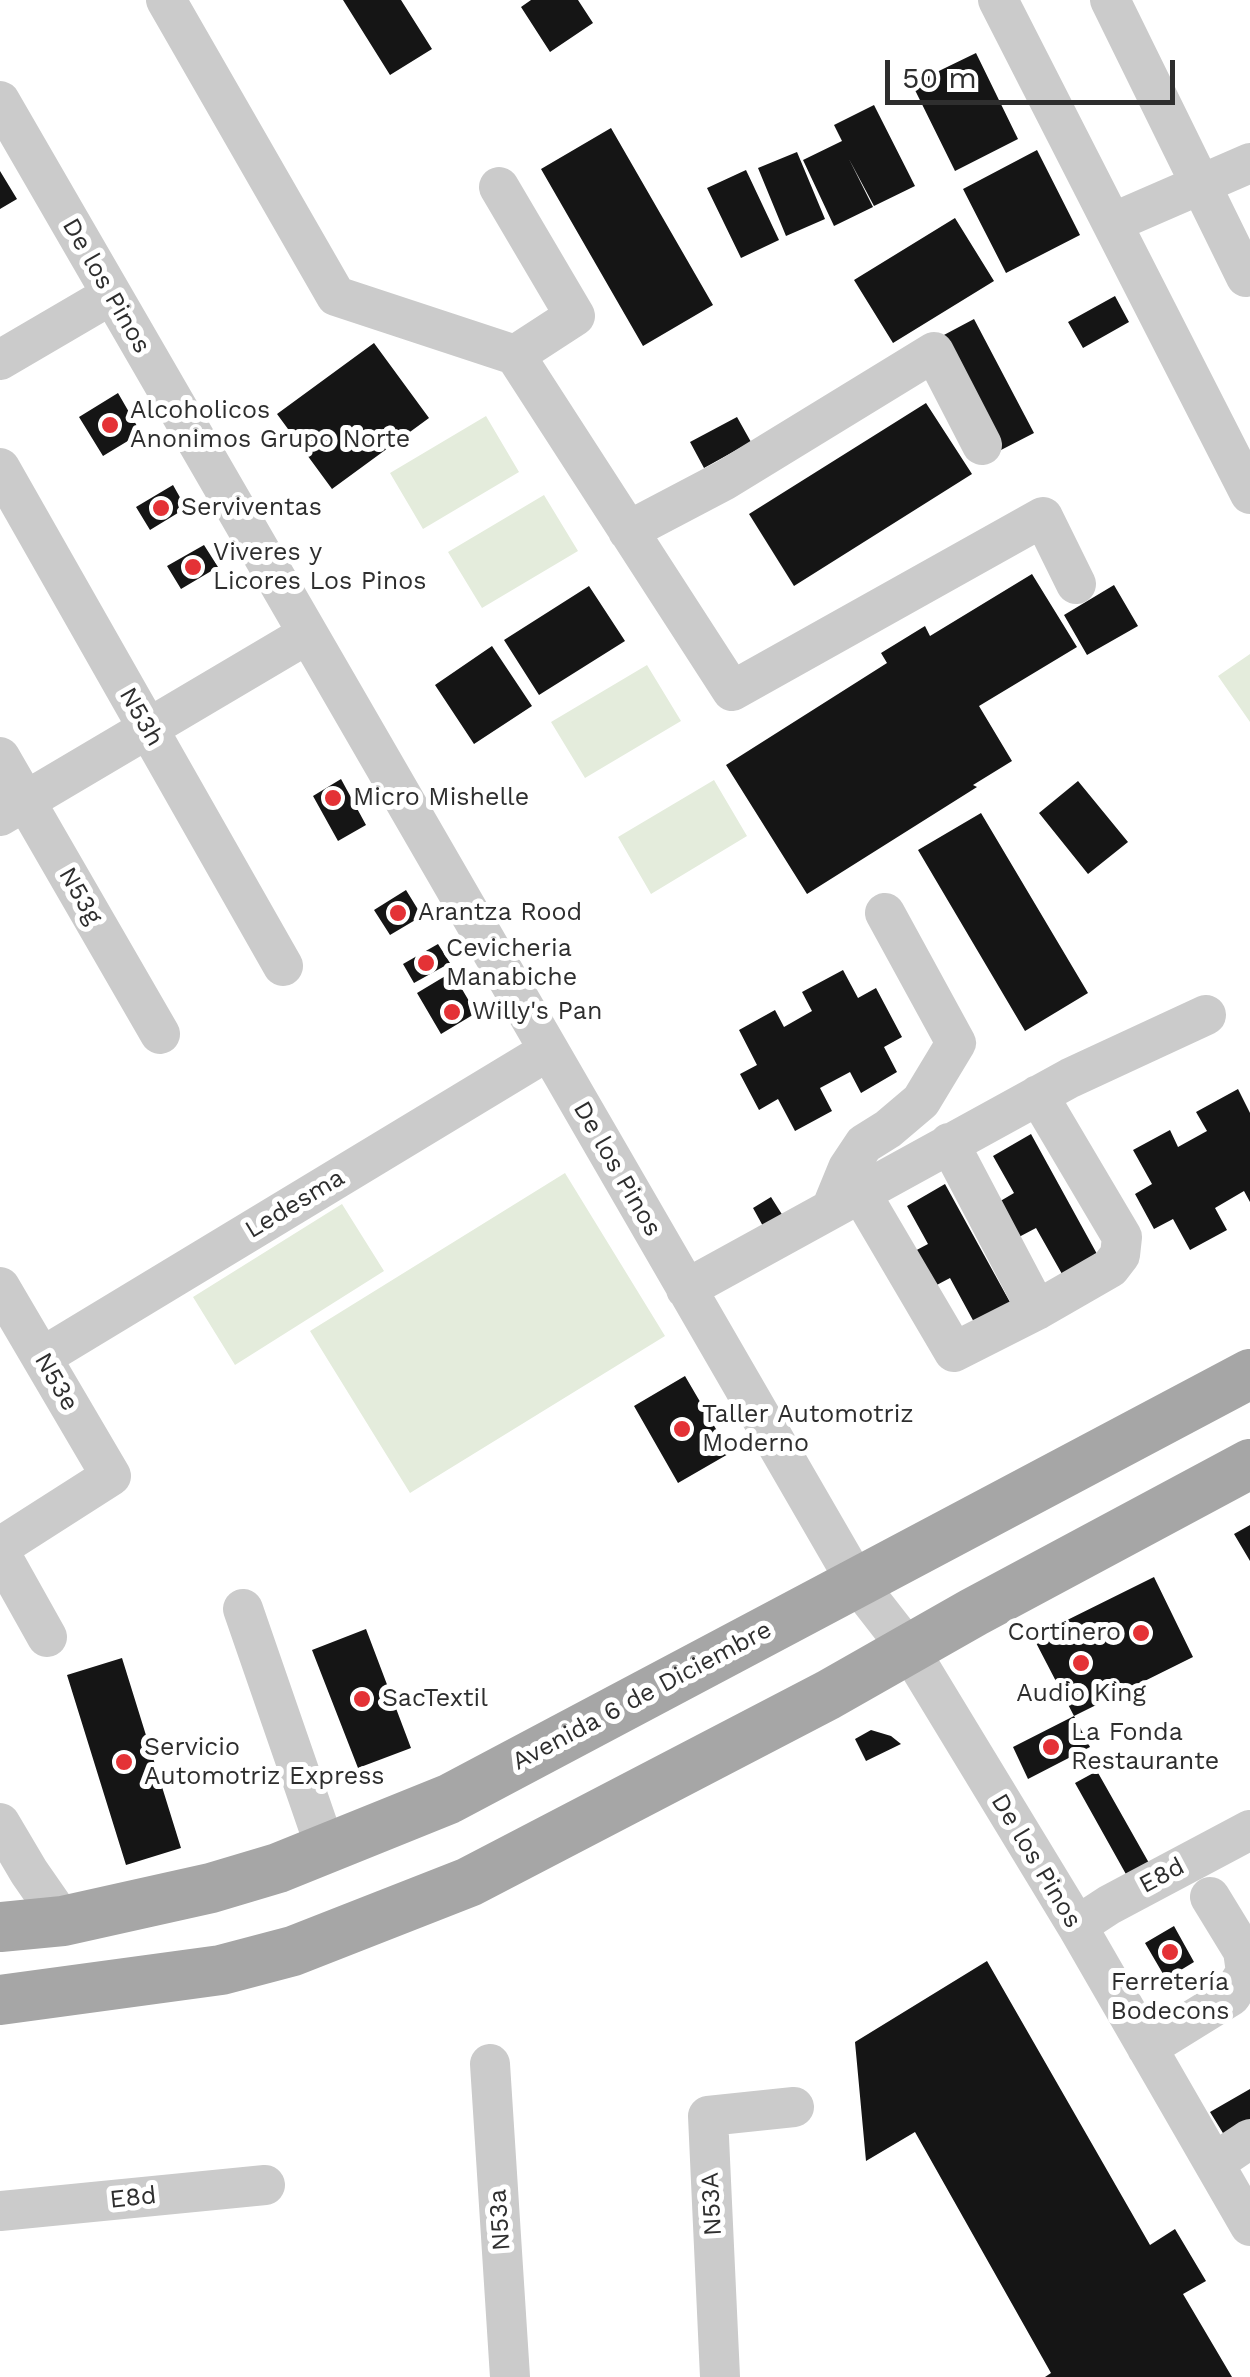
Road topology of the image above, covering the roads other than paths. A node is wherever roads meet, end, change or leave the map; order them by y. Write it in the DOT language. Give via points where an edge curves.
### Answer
graph roads {
  1 [pos="166,0"];
  2 [pos="998,0"];
  3 [pos="1110,0"];
  4 [pos="0,101"];
  5 [pos="1250,163"];
  6 [pos="1202,184"];
  7 [pos="499,187"];
  8 [pos="1112,223"];
  9 [pos="1250,275"];
  10 [pos="111,295"];
  11 [pos="514,355"];
  12 [pos="0,360"];
  13 [pos="982,445"];
  14 [pos="0,468"];
  15 [pos="1250,494"];
  16 [pos="628,531"];
  17 [pos="1076,584"];
  18 [pos="306,635"];
  19 [pos="148,729"];
  20 [pos="0,757"];
  21 [pos="12,808"];
  22 [pos="885,913"];
  23 [pos="283,966"];
  24 [pos="1206,1015"];
  25 [pos="160,1034"];
  26 [pos="548,1051"];
  27 [pos="1038,1095"];
  28 [pos="949,1143"];
  29 [pos="846,1199"];
  30 [pos="0,1288"];
  31 [pos="686,1288"];
  32 [pos="1037,1310"];
  33 [pos="42,1357"];
  34 [pos="1250,1374"];
  35 [pos="1250,1464"];
  36 [pos="0,1550"];
  37 [pos="857,1583"];
  38 [pos="242,1609"];
  39 [pos="47,1637"];
  40 [pos="910,1651"];
  41 [pos="0,1823"];
  42 [pos="1250,1830"];
  43 [pos="326,1849"];
  44 [pos="1210,1897"];
  45 [pos="63,1920"];
  46 [pos="1076,1926"];
  47 [pos="0,1928"];
  48 [pos="0,2000"];
  49 [pos="1147,2048"];
  50 [pos="490,2064"];
  51 [pos="794,2107"];
  52 [pos="1250,2139"];
  53 [pos="1214,2163"];
  54 [pos="265,2185"];
  55 [pos="0,2211"];
  56 [pos="1250,2226"];
  57 [pos="510,2377"];
  58 [pos="720,2377"];
  1 -- 11 [label="street" via="336,296"];
  2 -- 8 [label="street"];
  3 -- 6 [label="street"];
  4 -- 10 [label="street, De los Pinos"];
  5 -- 6 [label="street"];
  6 -- 8 [label="street"];
  6 -- 9 [label="street"];
  7 -- 11 [label="street" via="575,316"];
  8 -- 15 [label="street"];
  10 -- 12 [label="street"];
  10 -- 18 [label="street, De los Pinos"];
  11 -- 16 [label="street"];
  13 -- 16 [label="street" via="934,352"];
  14 -- 19 [label="street, N53h"];
  16 -- 17 [label="street" via="732,692 1042,517"];
  18 -- 19 [label="street"];
  18 -- 26 [label="street, De los Pinos"];
  19 -- 21 [label="street"];
  19 -- 23 [label="street, N53h"];
  20 -- 21 [label="street, N53g"];
  21 -- 25 [label="street, N53g"];
  22 -- 29 [label="street" via="956,1043 921,1101 864,1144 848,1168"];
  24 -- 27 [label="street"];
  26 -- 31 [label="street, De los Pinos"];
  26 -- 33 [label="street, Ledesma"];
  27 -- 28 [label="street"];
  27 -- 32 [label="street" via="1122,1237 1110,1268"];
  28 -- 29 [label="street"];
  28 -- 32 [label="street"];
  29 -- 31 [label="street"];
  29 -- 32 [label="street" via="954,1352"];
  30 -- 33 [label="street, N53e"];
  31 -- 37 [label="street, De los Pinos"];
  33 -- 36 [label="street, N53e" via="112,1476"];
  34 -- 37 [label="main road, Avenida 6 de Diciembre"];
  35 -- 40 [label="main road"];
  36 -- 39 [label="street"];
  37 -- 40 [label="street, De los Pinos"];
  37 -- 43 [label="main road, Avenida 6 de Diciembre" via="449,1799"];
  38 -- 43 [label="street"];
  40 -- 46 [label="street, De los Pinos"];
  40 -- 48 [label="main road" via="469,1882 310,1944 221,1970"];
  41 -- 45 [label="street"];
  42 -- 46 [label="street, E8d"];
  43 -- 45 [label="main road, Avenida 6 de Diciembre" via="210,1888"];
  44 -- 49 [label="street" via="1243,1951 1246,1972 1231,1996"];
  45 -- 47 [label="main road, Avenida 6 de Diciembre"];
  46 -- 49 [label="street, De los Pinos"];
  49 -- 53 [label="street, De los Pinos"];
  50 -- 57 [label="street, N53a"];
  51 -- 58 [label="street, N53A" via="708,2116"];
  52 -- 53 [label="street"];
  53 -- 56 [label="street, De los Pinos"];
  54 -- 55 [label="street, E8d"];
}
